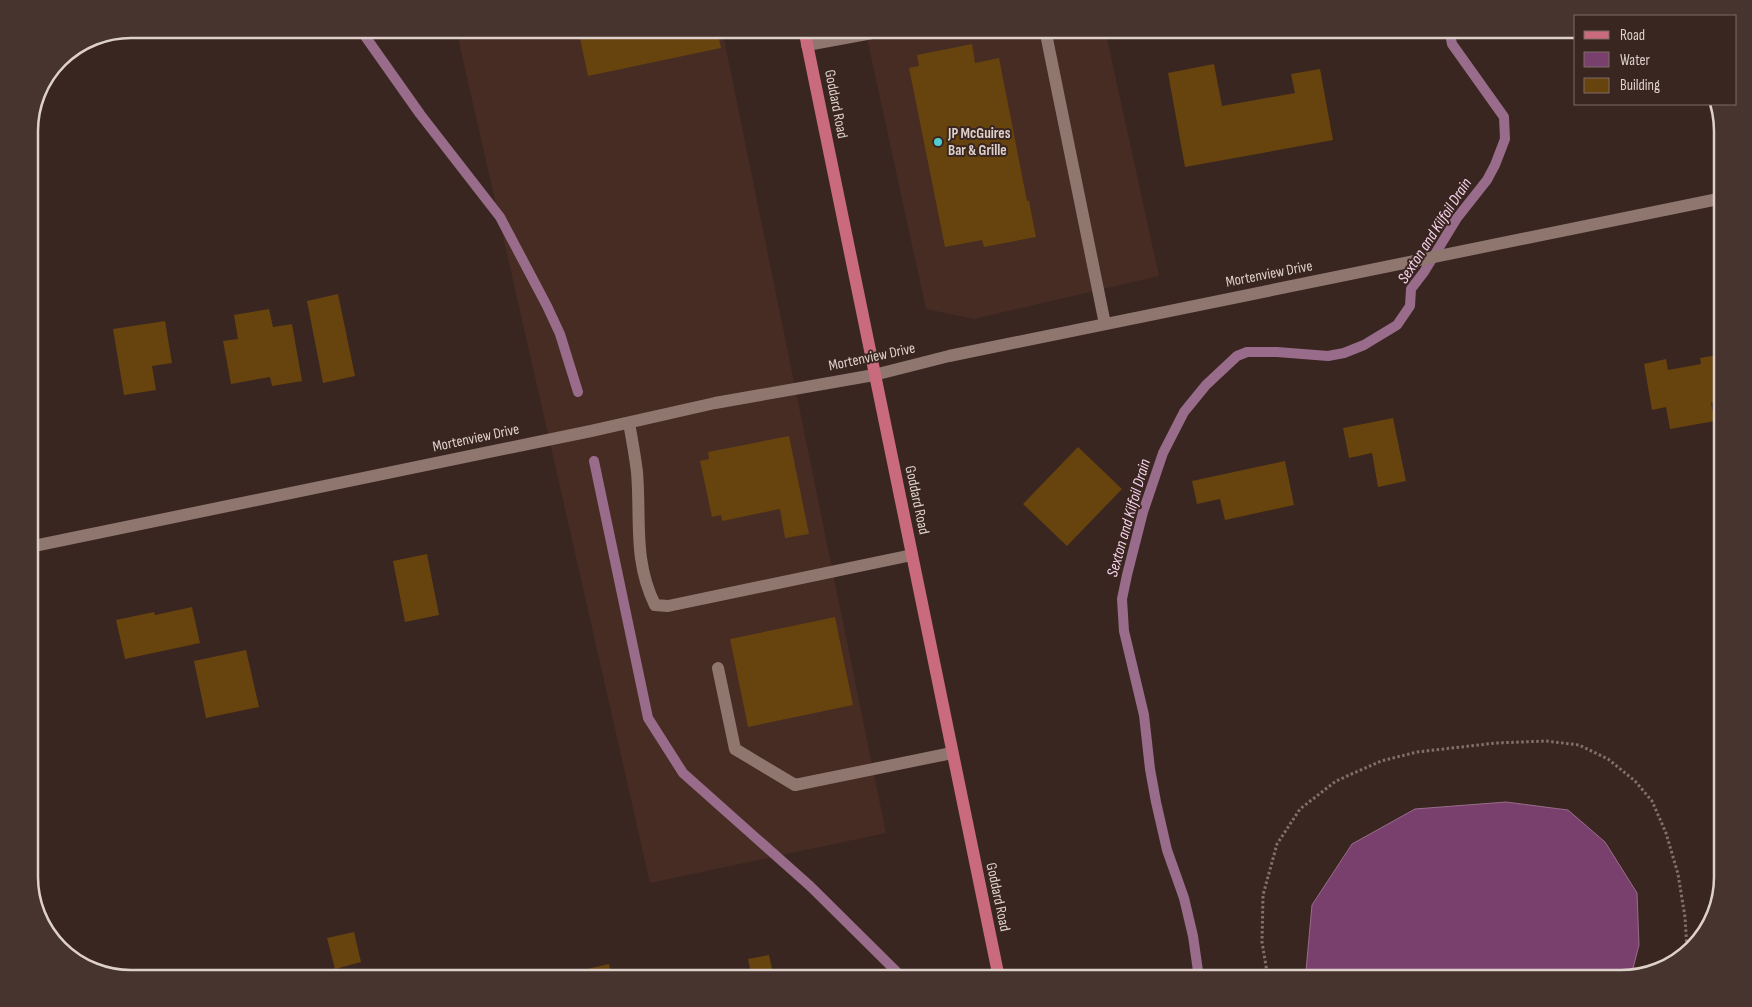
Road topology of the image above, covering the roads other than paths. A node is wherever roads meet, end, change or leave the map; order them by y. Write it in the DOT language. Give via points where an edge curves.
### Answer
graph roads {
  1 [pos="806,38"];
  2 [pos="845,38"];
  3 [pos="1047,38"];
  4 [pos="807,45"];
  5 [pos="1714,200"];
  6 [pos="1105,324"];
  7 [pos="874,375"];
  8 [pos="629,423"];
  9 [pos="38,545"];
  10 [pos="912,556"];
  11 [pos="718,668"];
  12 [pos="952,753"];
  13 [pos="996,969"];
  1 -- 4 [label="main road, Goddard Road"];
  2 -- 4 [label="street"];
  3 -- 6 [label="street"];
  4 -- 7 [label="main road, Goddard Road"];
  5 -- 6 [label="street, Mortenview Drive"];
  6 -- 7 [label="street, Mortenview Drive"];
  7 -- 8 [label="street, Mortenview Drive"];
  7 -- 10 [label="main road, Goddard Road"];
  8 -- 9 [label="street, Mortenview Drive"];
  8 -- 10 [label="street" via="637,472 639,549 648,590 655,605 668,606"];
  10 -- 12 [label="main road, Goddard Road"];
  11 -- 12 [label="street" via="734,749 795,785"];
  12 -- 13 [label="main road, Goddard Road"];
}
